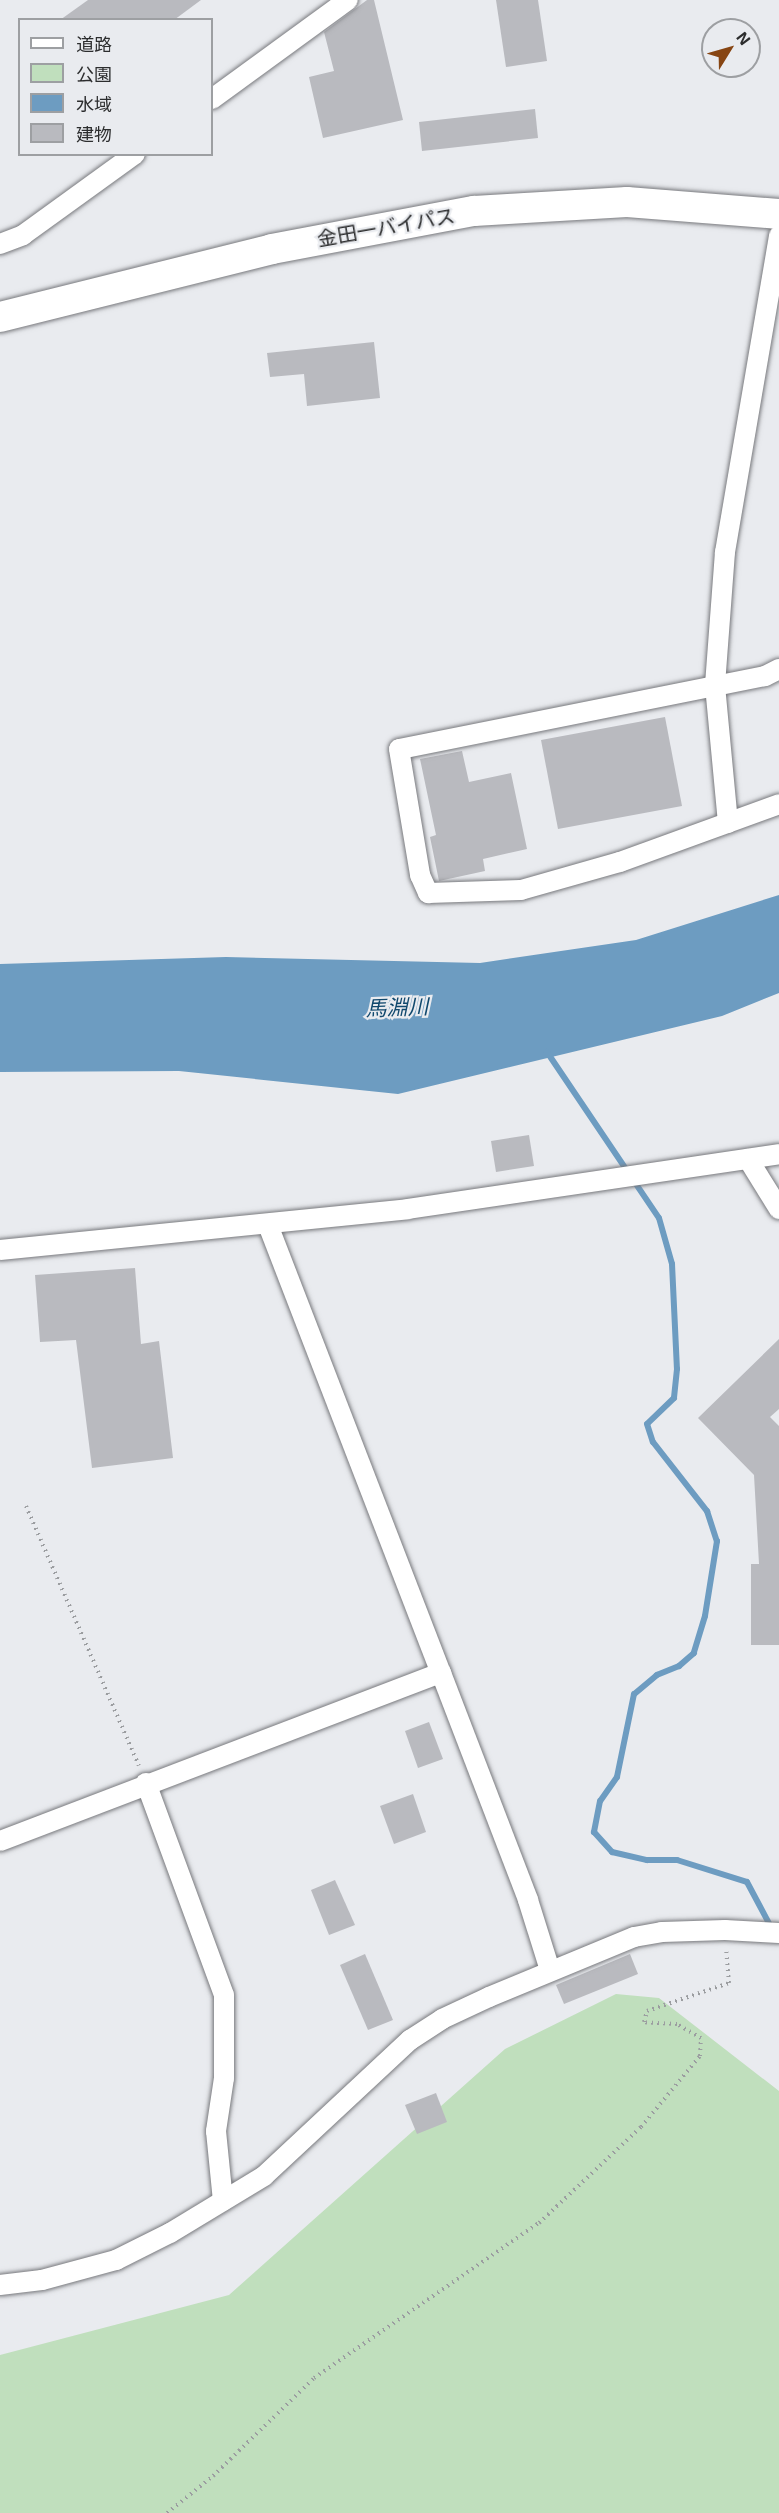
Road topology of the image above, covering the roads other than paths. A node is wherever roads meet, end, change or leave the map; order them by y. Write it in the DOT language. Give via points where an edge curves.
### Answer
graph roads {
  1 [pos="348,0"];
  2 [pos="213,98"];
  3 [pos="132,156"];
  4 [pos="779,214"];
  5 [pos="779,236"];
  6 [pos="0,244"];
  7 [pos="0,316"];
  8 [pos="779,669"];
  9 [pos="715,685"];
  10 [pos="779,804"];
  11 [pos="728,823"];
  12 [pos="779,1154"];
  13 [pos="748,1159"];
  14 [pos="779,1209"];
  15 [pos="268,1225"];
  16 [pos="0,1250"];
  17 [pos="441,1672"];
  18 [pos="146,1783"];
  19 [pos="0,1841"];
  20 [pos="769,1932"];
  21 [pos="549,1970"];
  22 [pos="224,2201"];
  23 [pos="0,2285"];
  1 -- 2 [label="street"];
  3 -- 6 [label="street" via="23,236"];
  4 -- 7 [label="highway, 金田一バイパス" via="627,202 474,211 272,249"];
  5 -- 9 [label="street" via="725,552"];
  8 -- 9 [label="street" via="765,676"];
  9 -- 11 [label="street"];
  9 -- 11 [label="street" via="399,749 420,875 428,893 521,890 620,862"];
  10 -- 11 [label="street"];
  12 -- 13 [label="street"];
  13 -- 14 [label="street"];
  13 -- 15 [label="street"];
  15 -- 16 [label="street"];
  15 -- 17 [label="street"];
  17 -- 18 [label="street"];
  17 -- 21 [label="street" via="528,1900"];
  18 -- 19 [label="street"];
  18 -- 22 [label="street" via="224,1995 224,2078 216,2131"];
  20 -- 21 [label="street" via="662,1932 634,1937"];
  21 -- 22 [label="street" via="442,2019 410,2040 282,2161"];
  22 -- 23 [label="street" via="116,2260 42,2280"];
}
